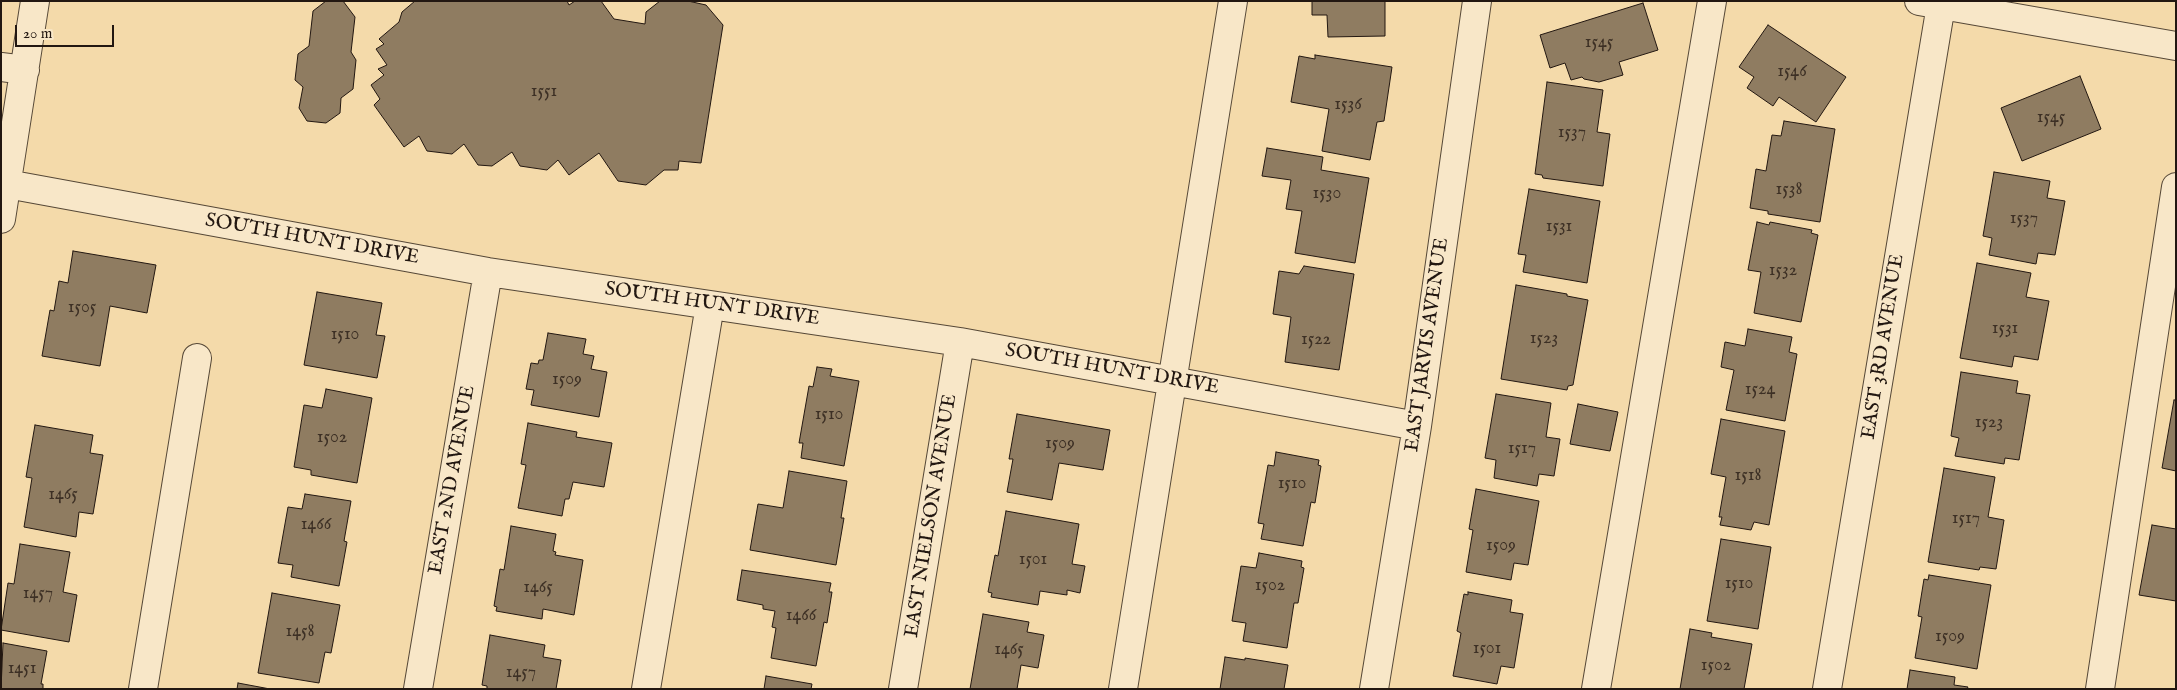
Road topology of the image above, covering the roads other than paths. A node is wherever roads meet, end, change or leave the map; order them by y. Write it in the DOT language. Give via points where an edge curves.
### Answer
graph roads {
  1 [pos="35,1"];
  2 [pos="1233,1"];
  3 [pos="1477,1"];
  4 [pos="1712,1"];
  5 [pos="1930,3"];
  6 [pos="2176,46"];
  7 [pos="13,68"];
  8 [pos="7,184"];
  9 [pos="2176,187"];
  10 [pos="1,219"];
  11 [pos="488,272"];
  12 [pos="710,305"];
  13 [pos="960,342"];
  14 [pos="197,358"];
  15 [pos="1173,381"];
  16 [pos="1417,426"];
  17 [pos="143,689"];
  18 [pos="418,689"];
  19 [pos="646,689"];
  20 [pos="903,689"];
  21 [pos="1123,689"];
  22 [pos="1374,689"];
  23 [pos="1596,689"];
  24 [pos="1826,689"];
  25 [pos="2100,689"];
  1 -- 7 [label="street"];
  2 -- 15 [label="street"];
  3 -- 16 [label="street, EAST JARVIS AVENUE"];
  4 -- 23 [label="street"];
  5 -- 6 [label="street"];
  5 -- 24 [label="street, EAST 3RD AVENUE"];
  7 -- 8 [label="street"];
  8 -- 10 [label="street"];
  8 -- 11 [label="street, SOUTH HUNT DRIVE"];
  9 -- 25 [label="street"];
  11 -- 12 [label="street, SOUTH HUNT DRIVE"];
  11 -- 18 [label="street, EAST 2ND AVENUE"];
  12 -- 13 [label="street, SOUTH HUNT DRIVE"];
  12 -- 19 [label="street"];
  13 -- 15 [label="street, SOUTH HUNT DRIVE"];
  13 -- 20 [label="street, EAST NIELSON AVENUE"];
  14 -- 17 [label="street"];
  15 -- 16 [label="street, SOUTH HUNT DRIVE"];
  15 -- 21 [label="street"];
  16 -- 22 [label="street, EAST JARVIS AVENUE"];
}
